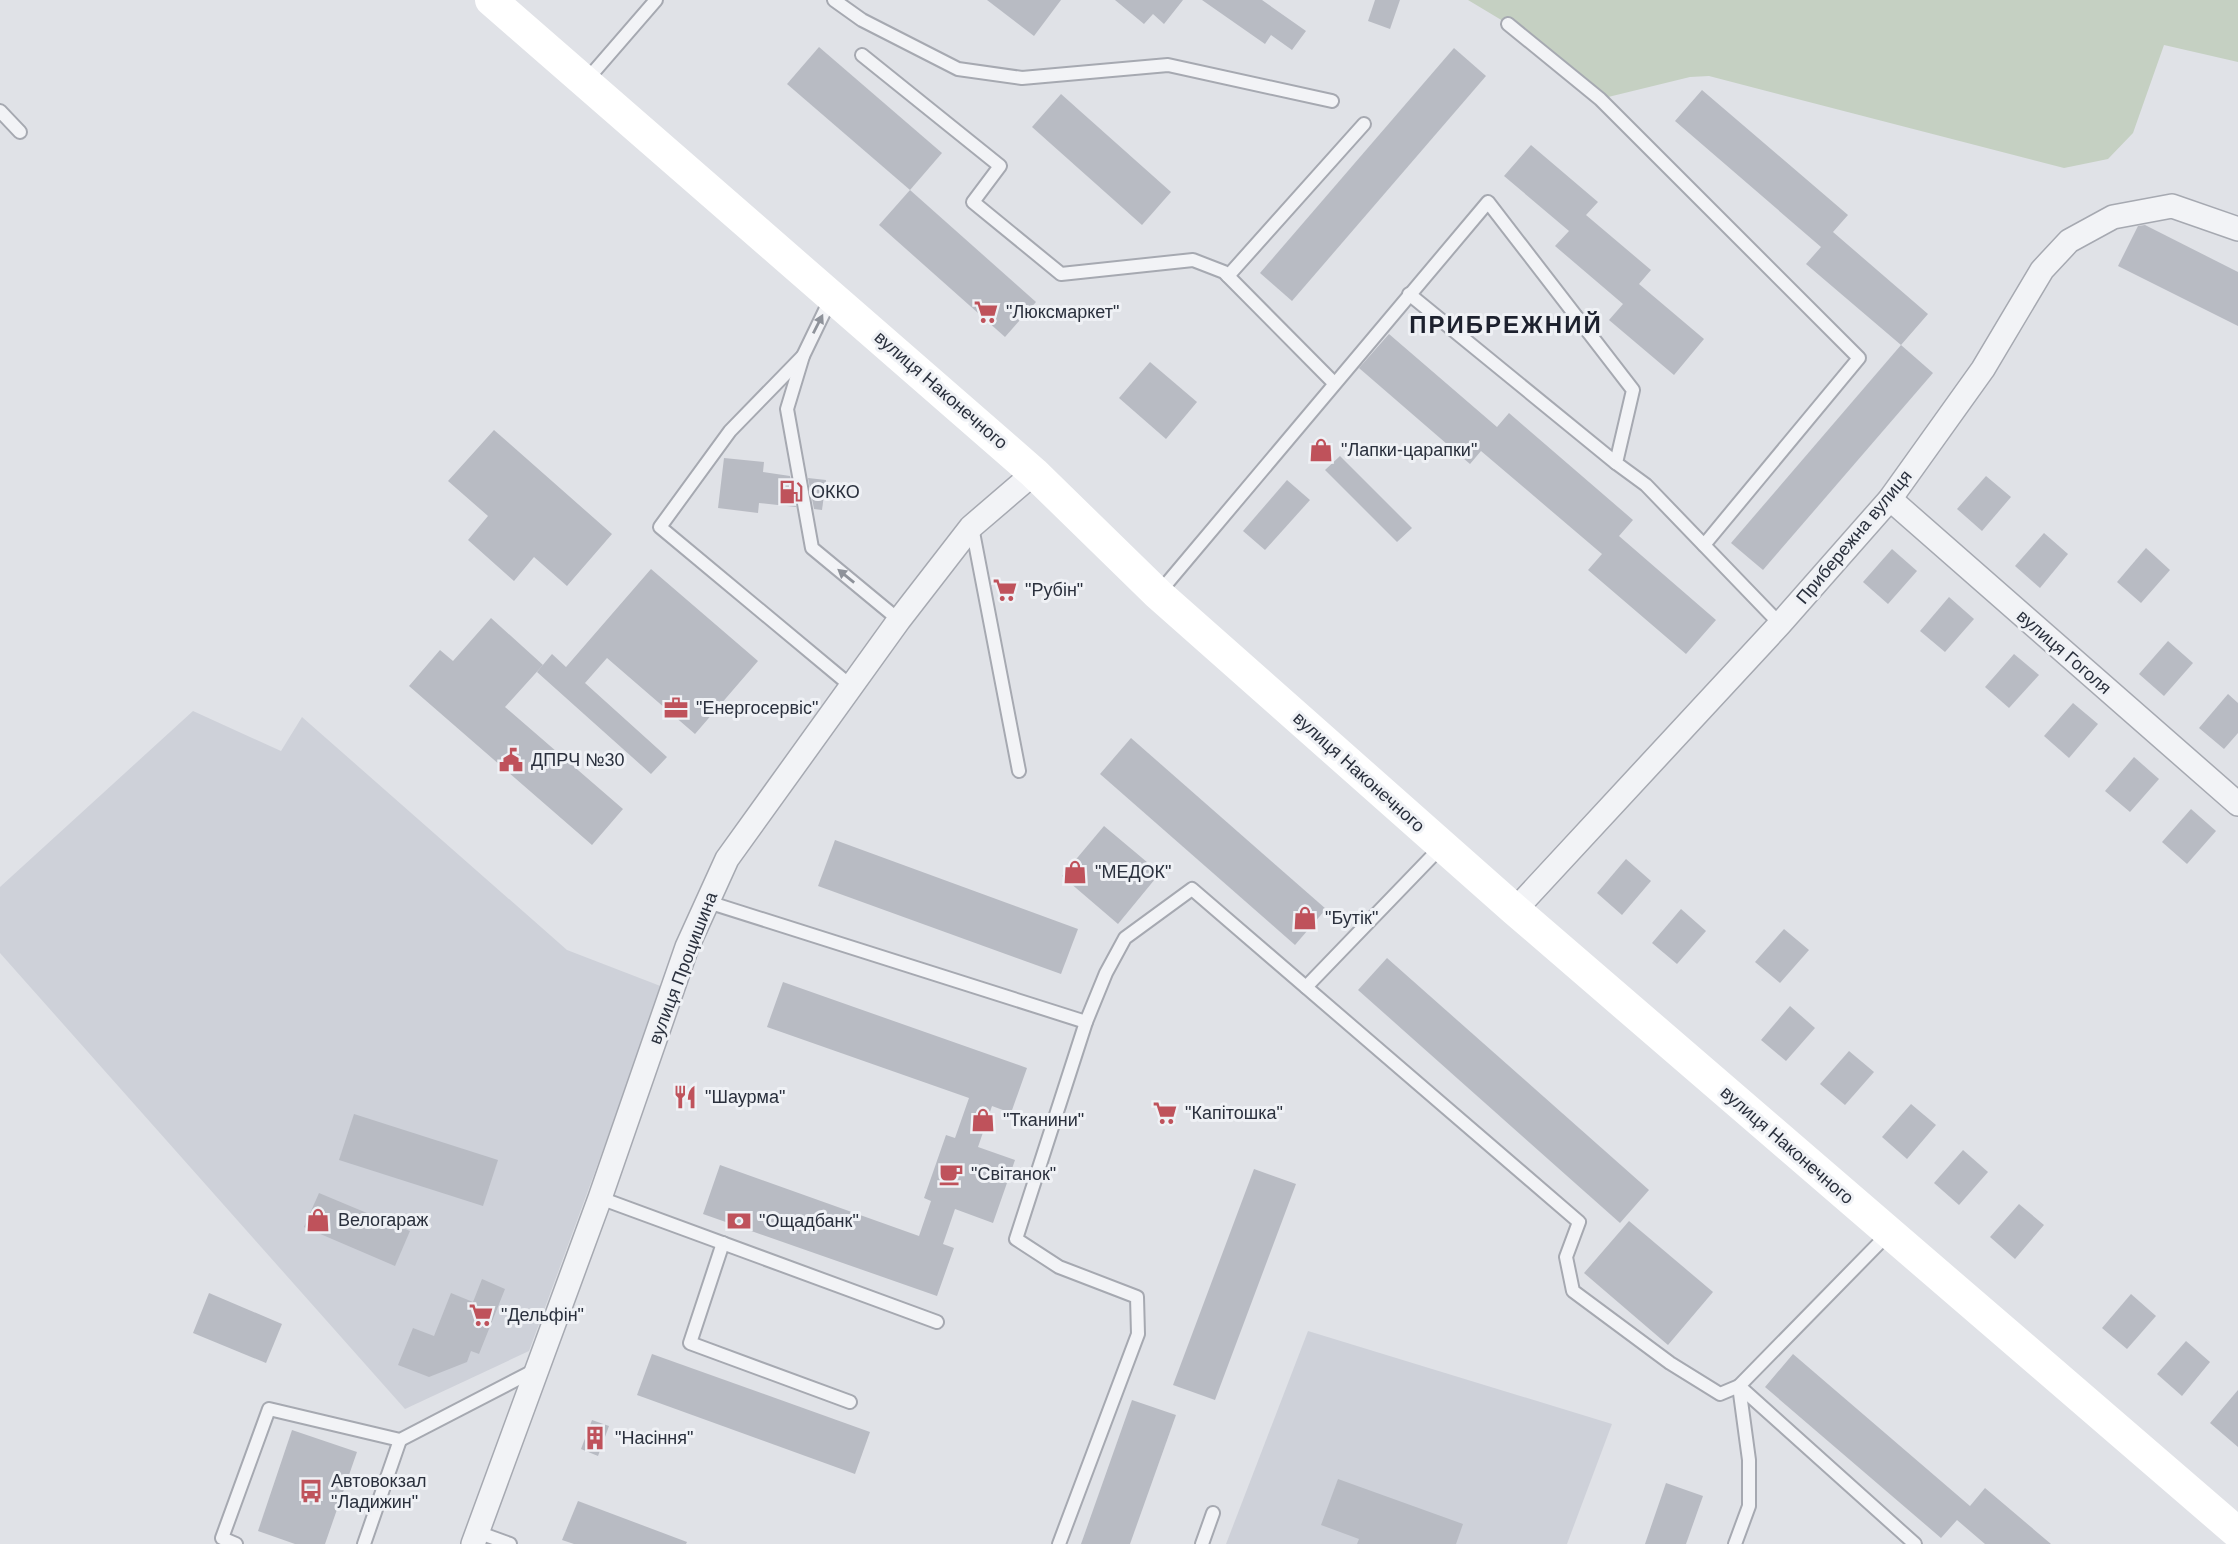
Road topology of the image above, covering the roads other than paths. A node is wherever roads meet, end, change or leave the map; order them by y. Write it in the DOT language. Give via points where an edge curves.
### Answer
graph roads {
  1 [pos="491,0"];
  2 [pos="656,0"];
  3 [pos="834,0"];
  4 [pos="1508,24"];
  5 [pos="862,55"];
  6 [pos="585,82"];
  7 [pos="1332,102"];
  8 [pos="0,111"];
  9 [pos="1364,124"];
  10 [pos="20,132"];
  11 [pos="2238,229"];
  12 [pos="1228,276"];
  13 [pos="1409,294"];
  14 [pos="833,295"];
  15 [pos="803,356"];
  16 [pos="1334,383"];
  17 [pos="1616,463"];
  18 [pos="1034,473"];
  19 [pos="1890,499"];
  20 [pos="971,527"];
  21 [pos="1704,545"];
  22 [pos="1158,594"];
  23 [pos="899,620"];
  24 [pos="1780,624"];
  25 [pos="851,686"];
  26 [pos="1019,771"];
  27 [pos="2238,804"];
  28 [pos="1442,846"];
  29 [pos="708,902"];
  30 [pos="1515,910"];
  31 [pos="1306,987"];
  32 [pos="1086,1022"];
  33 [pos="600,1198"];
  34 [pos="1889,1233"];
  35 [pos="723,1243"];
  36 [pos="936,1322"];
  37 [pos="538,1368"];
  38 [pos="1739,1386"];
  39 [pos="849,1402"];
  40 [pos="400,1440"];
  41 [pos="1213,1513"];
  42 [pos="2238,1533"];
  43 [pos="475,1538"];
  44 [pos="236,1544"];
  45 [pos="364,1544"];
  46 [pos="510,1544"];
  47 [pos="1059,1544"];
  48 [pos="1202,1544"];
  49 [pos="1735,1544"];
  50 [pos="1915,1544"];
  1 -- 6 [label="street, вулиця Наконечного"];
  2 -- 6 [label="lane"];
  3 -- 7 [label="lane" via="862,20 958,69 1022,78 1168,65"];
  4 -- 21 [label="lane" via="1600,99 1859,358"];
  5 -- 12 [label="lane" via="1000,166 973,202 1061,274 1193,260"];
  6 -- 14 [label="street, вулиця Наконечного"];
  8 -- 10 [label="lane"];
  9 -- 12 [label="lane"];
  11 -- 19 [label="street, Прибережна вулиця" via="2172,206 2113,217 2069,241 2042,270 1983,369"];
  12 -- 16 [label="lane"];
  13 -- 16 [label="lane"];
  13 -- 17 [label="lane"];
  13 -- 17 [label="lane" via="1488,202 1633,390"];
  15 -- 14 [label="lane, one-way"];
  14 -- 18 [label="street, вулиця Наконечного"];
  23 -- 15 [label="lane, one-way" via="811,548 787,409"];
  15 -- 25 [label="lane" via="730,431 660,527"];
  16 -- 22 [label="lane"];
  17 -- 21 [label="lane" via="1646,485"];
  18 -- 20 [label="street, вулиця Процишина"];
  18 -- 22 [label="street, вулиця Наконечного"];
  19 -- 24 [label="street, Прибережна вулиця"];
  19 -- 27 [label="street, вулиця Гоголя"];
  20 -- 23 [label="street, вулиця Процишина"];
  20 -- 26 [label="lane"];
  21 -- 24 [label="lane"];
  22 -- 28 [label="street, вулиця Наконечного"];
  23 -- 25 [label="street, вулиця Процишина"];
  24 -- 30 [label="street, Прибережна вулиця"];
  25 -- 29 [label="street, вулиця Процишина" via="727,859"];
  28 -- 30 [label="street, вулиця Наконечного"];
  28 -- 31 [label="lane"];
  29 -- 32 [label="lane"];
  29 -- 33 [label="street, вулиця Процишина" via="687,947"];
  30 -- 34 [label="street, вулиця Наконечного"];
  31 -- 32 [label="lane" via="1192,889 1125,938"];
  31 -- 38 [label="lane" via="1579,1222 1566,1257 1573,1291 1720,1394"];
  32 -- 47 [label="lane" via="1016,1239 1059,1267 1136,1297 1138,1334"];
  33 -- 35 [label="lane"];
  33 -- 37 [label="street, вулиця Процишина"];
  34 -- 38 [label="lane"];
  34 -- 42 [label="street, вулиця Наконечного"];
  35 -- 36 [label="lane"];
  35 -- 39 [label="lane" via="690,1343"];
  37 -- 40 [label="lane"];
  37 -- 43 [label="street, вулиця Процишина"];
  38 -- 49 [label="lane" via="1749,1460 1749,1506"];
  38 -- 50 [label="lane"];
  40 -- 44 [label="lane" via="269,1409 222,1538"];
  40 -- 45 [label="lane"];
  41 -- 48 [label="lane"];
  43 -- 46 [label="lane"];
}
